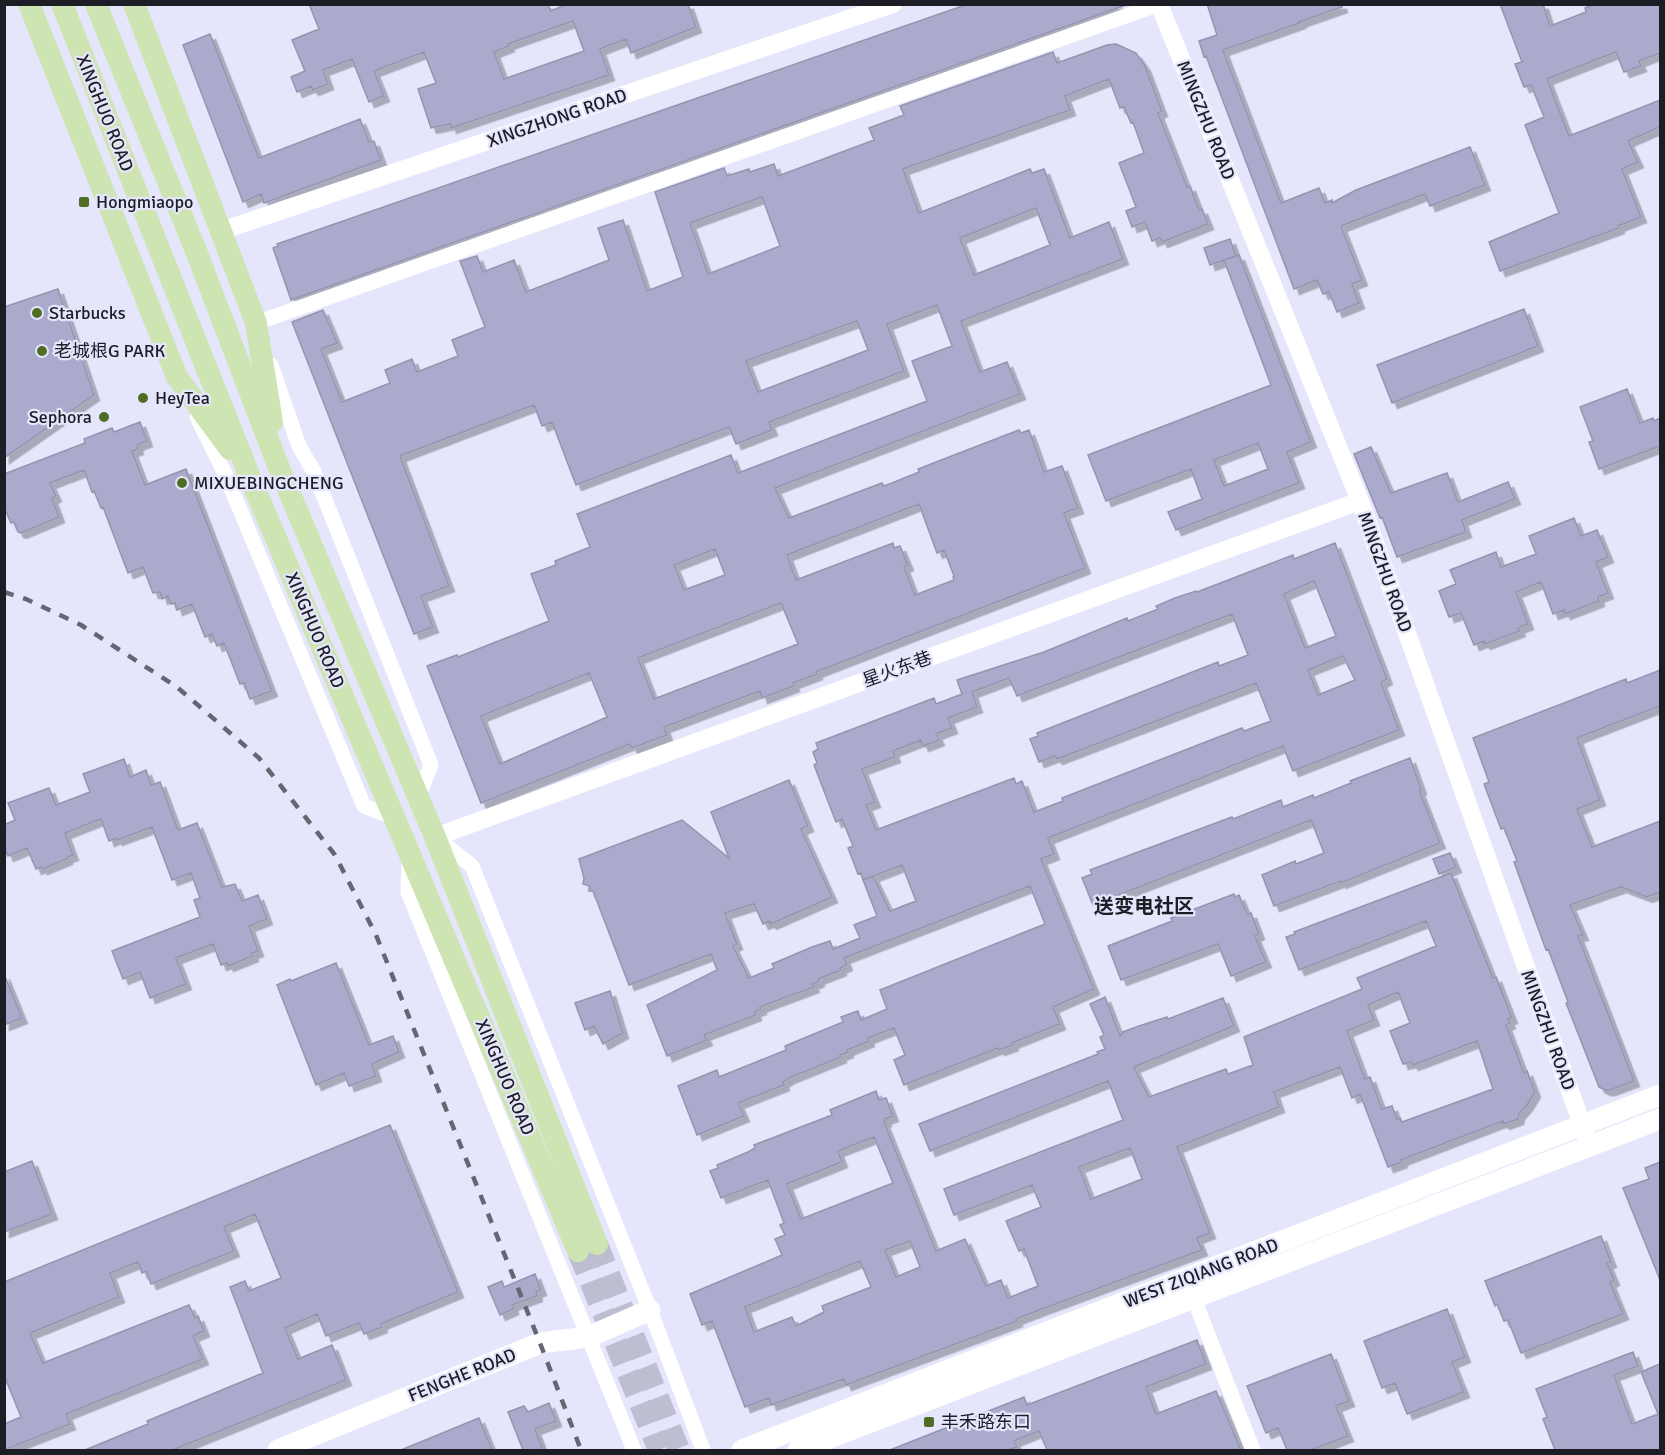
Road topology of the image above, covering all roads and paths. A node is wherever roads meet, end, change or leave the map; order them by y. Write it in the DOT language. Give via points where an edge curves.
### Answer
graph roads {
  1 [pos="29,4"];
  2 [pos="62,4"];
  3 [pos="96,4"];
  4 [pos="134,4"];
  5 [pos="893,4"];
  6 [pos="1159,5"];
  7 [pos="221,231"];
  8 [pos="256,323"];
  9 [pos="177,377"];
  10 [pos="279,468"];
  11 [pos="249,475"];
  12 [pos="1360,501"];
  13 [pos="418,797"];
  14 [pos="395,818"];
  15 [pos="435,837"];
  16 [pos="409,850"];
  17 [pos="1660,1095"];
  18 [pos="1660,1119"];
  19 [pos="1582,1126"];
  20 [pos="1590,1147"];
  21 [pos="1194,1299"];
  22 [pos="650,1310"];
  23 [pos="588,1337"];
  24 [pos="278,1450"];
  25 [pos="634,1450"];
  26 [pos="703,1450"];
  27 [pos="742,1450"];
  28 [pos="798,1450"];
  29 [pos="1253,1450"];
  1 -- 9 [label="main road"];
  2 -- 11 [label="main road, XINGHUO ROAD"];
  3 -- 10 [label="main road, XINGHUO ROAD"];
  4 -- 7 [label="main road"];
  5 -- 7 [label="street, XINGZHONG ROAD"];
  6 -- 8 [label="street"];
  6 -- 12 [label="street, MINGZHU ROAD"];
  7 -- 8 [label="main road"];
  8 -- 10 [label="main road"];
  8 -- 13 [label="street" via="299,446 314,472 431,765"];
  9 -- 11 [label="main road"];
  9 -- 14 [label="street" via="225,474 364,806"];
  10 -- 13 [label="main road, XINGHUO ROAD"];
  11 -- 14 [label="main road, XINGHUO ROAD"];
  12 -- 15 [label="street, 星火东巷"];
  12 -- 19 [label="street, MINGZHU ROAD"];
  13 -- 15 [label="main road, XINGHUO ROAD"];
  14 -- 16 [label="main road, XINGHUO ROAD"];
  15 -- 16 [label="main road, XINGHUO ROAD" via="588,1248"];
  15 -- 22 [label="street" via="472,866"];
  16 -- 23 [label="street" via="408,892"];
  17 -- 19 [label="main road, WEST ZIQIANG ROAD"];
  18 -- 20 [label="main road, WEST ZIQIANG ROAD"];
  19 -- 20 [label="street, MINGZHU ROAD"];
  19 -- 27 [label="main road, WEST ZIQIANG ROAD"];
  20 -- 21 [label="main road, WEST ZIQIANG ROAD"];
  21 -- 28 [label="main road, WEST ZIQIANG ROAD"];
  21 -- 29 [label="street"];
  22 -- 23 [label="main road, FENGHE ROAD"];
  22 -- 26 [label="street"];
  23 -- 24 [label="main road, FENGHE ROAD" via="540,1342"];
  23 -- 25 [label="street"];
}
